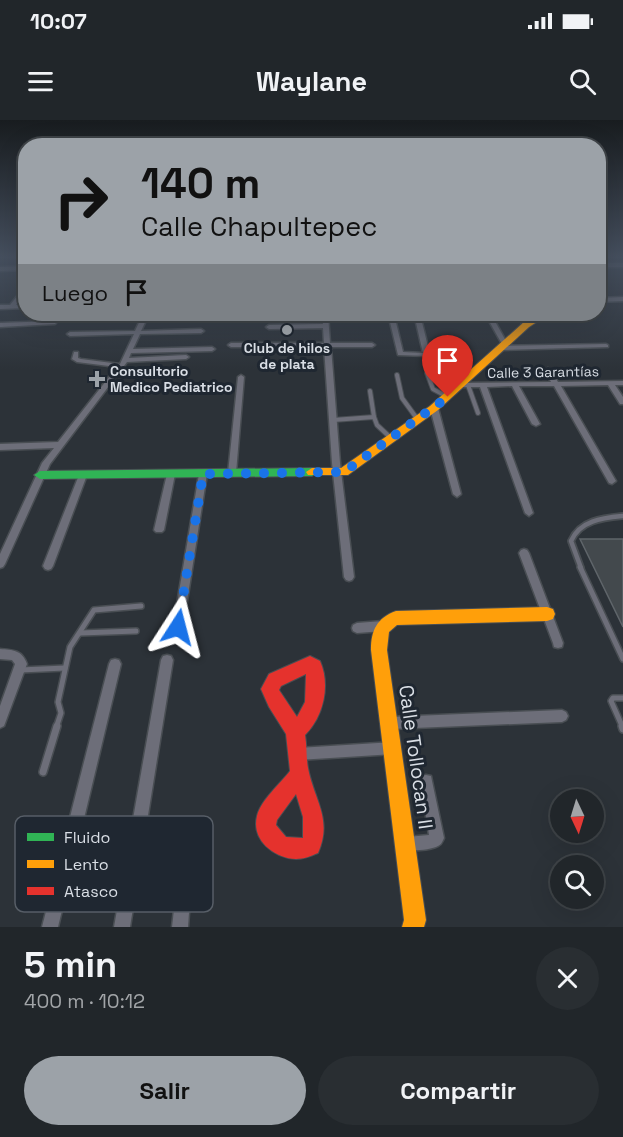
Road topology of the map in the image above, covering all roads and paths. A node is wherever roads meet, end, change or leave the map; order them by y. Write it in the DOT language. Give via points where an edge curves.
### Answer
graph roads {
  1 [pos="18,298"];
  2 [pos="622,299"];
  3 [pos="606,300"];
  4 [pos="0,307"];
  5 [pos="12,307"];
  6 [pos="18,307"];
  7 [pos="143,321"];
  8 [pos="311,321"];
  9 [pos="325,321"];
  10 [pos="393,321"];
  11 [pos="419,321"];
  12 [pos="491,321"];
  13 [pos="521,321"];
  14 [pos="53,323"];
  15 [pos="0,325"];
  16 [pos="269,327"];
  17 [pos="201,331"];
  18 [pos="139,333"];
  19 [pos="70,334"];
  20 [pos="327,344"];
  21 [pos="231,345"];
  22 [pos="372,345"];
  23 [pos="502,346"];
  24 [pos="606,346"];
  25 [pos="212,349"];
  26 [pos="130,351"];
  27 [pos="76,353"];
  28 [pos="186,357"];
  29 [pos="124,363"];
  30 [pos="548,370"];
  31 [pos="427,373"];
  32 [pos="397,375"];
  33 [pos="241,377"];
  34 [pos="610,383"];
  35 [pos="623,383"];
  36 [pos="556,384"];
  37 [pos="465,385"];
  38 [pos="483,385"];
  39 [pos="515,385"];
  40 [pos="370,391"];
  41 [pos="448,397"];
  42 [pos="623,402"];
  43 [pos="434,408"];
  44 [pos="478,413"];
  45 [pos="374,417"];
  46 [pos="333,420"];
  47 [pos="418,420"];
  48 [pos="536,424"];
  49 [pos="392,439"];
  50 [pos="59,445"];
  51 [pos="0,447"];
  52 [pos="232,473"];
  53 [pos="337,473"];
  54 [pos="171,474"];
  55 [pos="203,474"];
  56 [pos="40,475"];
  57 [pos="82,475"];
  58 [pos="612,481"];
  59 [pos="457,494"];
  60 [pos="529,513"];
  61 [pos="623,516"];
  62 [pos="159,530"];
  63 [pos="524,553"];
  64 [pos="0,564"];
  65 [pos="48,566"];
  66 [pos="349,577"];
  67 [pos="141,606"];
  68 [pos="547,614"];
  69 [pos="178,627"];
  70 [pos="382,627"];
  71 [pos="357,628"];
  72 [pos="136,631"];
  73 [pos="80,633"];
  74 [pos="558,643"];
  75 [pos="0,654"];
  76 [pos="623,659"];
  77 [pos="167,660"];
  78 [pos="115,664"];
  79 [pos="65,668"];
  80 [pos="20,670"];
  81 [pos="623,698"];
  82 [pos="562,716"];
  83 [pos="0,722"];
  84 [pos="390,723"];
  85 [pos="623,729"];
  86 [pos="295,732"];
  87 [pos="394,748"];
  88 [pos="298,754"];
  89 [pos="43,771"];
  90 [pos="300,773"];
  91 [pos="426,781"];
  92 [pos="77,816"];
  93 [pos="141,816"];
  94 [pos="407,844"];
  95 [pos="54,912"];
  96 [pos="125,912"];
  97 [pos="181,912"];
  98 [pos="416,925"];
  99 [pos="50,927"];
  100 [pos="122,927"];
  101 [pos="180,927"];
  1 -- 5 [label="street"];
  2 -- 3 [label="street"];
  4 -- 5 [label="street"];
  5 -- 6 [label="street"];
  7 -- 18 [label="street"];
  8 -- 16 [label="street"];
  9 -- 20 [label="street"];
  10 -- 11 [label="street" via="400,354 426,355 429,353"];
  12 -- 23 [label="street"];
  13 -- 23 [label="street"];
  14 -- 15 [label="street"];
  17 -- 18 [label="street"];
  18 -- 19 [label="street"];
  18 -- 26 [label="street"];
  20 -- 21 [label="street"];
  20 -- 22 [label="street"];
  20 -- 46 [label="street"];
  23 -- 24 [label="street"];
  23 -- 37 [label="street"];
  25 -- 26 [label="street"];
  26 -- 29 [label="street"];
  27 -- 29 [label="street" via="75,359 79,361"];
  28 -- 29 [label="street"];
  29 -- 50 [label="street"];
  30 -- 36 [label="street"];
  31 -- 41 [label="lane" via="433,389"];
  32 -- 47 [label="lane" via="402,398"];
  33 -- 52 [label="street"];
  34 -- 35 [label="street, Calle 3 Garantías"];
  34 -- 36 [label="street, Calle 3 Garantías"];
  34 -- 42 [label="street"];
  36 -- 39 [label="street, Calle 3 Garantías"];
  36 -- 58 [label="street"];
  37 -- 38 [label="street, Calle 3 Garantías"];
  37 -- 41 [label="street"];
  37 -- 44 [label="lane"];
  38 -- 39 [label="street, Calle 3 Garantías"];
  38 -- 60 [label="street"];
  39 -- 48 [label="street"];
  40 -- 45 [label="lane"];
  41 -- 43 [label="street"];
  43 -- 47 [label="street"];
  43 -- 59 [label="street"];
  45 -- 46 [label="lane"];
  45 -- 49 [label="lane"];
  46 -- 53 [label="street"];
  47 -- 49 [label="street"];
  49 -- 53 [label="street" via="354,467"];
  50 -- 51 [label="street"];
  50 -- 56 [label="street"];
  52 -- 53 [label="street"];
  52 -- 55 [label="street"];
  53 -- 66 [label="street"];
  54 -- 55 [label="street"];
  54 -- 57 [label="street"];
  54 -- 62 [label="street"];
  55 -- 69 [label="street"];
  56 -- 57 [label="street"];
  56 -- 64 [label="street"];
  57 -- 65 [label="street"];
  61 -- 76 [label="lane" via="588,523 579,528 571,542"];
  63 -- 68 [label="street"];
  67 -- 73 [label="lane" via="94,610"];
  68 -- 70 [label="street" via="396,618"];
  68 -- 74 [label="street"];
  70 -- 71 [label="street"];
  70 -- 84 [label="street, Calle Tollocan II" via="380,650"];
  72 -- 73 [label="lane"];
  73 -- 79 [label="lane" via="70,647"];
  75 -- 80 [label="street" via="18,657"];
  77 -- 93 [label="street"];
  78 -- 92 [label="street"];
  79 -- 80 [label="lane"];
  79 -- 89 [label="lane" via="58,702 61,713"];
  80 -- 83 [label="street"];
  81 -- 85 [label="lane" via="611,701"];
  82 -- 84 [label="street"];
  84 -- 87 [label="street, Calle Tollocan II"];
  86 -- 86 [label="street" via="310,719 316,703 314,668 310,664 276,680 270,688"];
  86 -- 88 [label="street"];
  87 -- 88 [label="street"];
  87 -- 94 [label="street, Calle Tollocan II"];
  88 -- 90 [label="street"];
  90 -- 90 [label="street" via="264,824 276,843 285,849 307,848 314,836 311,801"];
  91 -- 94 [label="street" via="438,838"];
  94 -- 98 [label="street, Calle Tollocan II"];
  95 -- 99 [label="street"];
  96 -- 100 [label="street"];
  97 -- 101 [label="street"];
}
